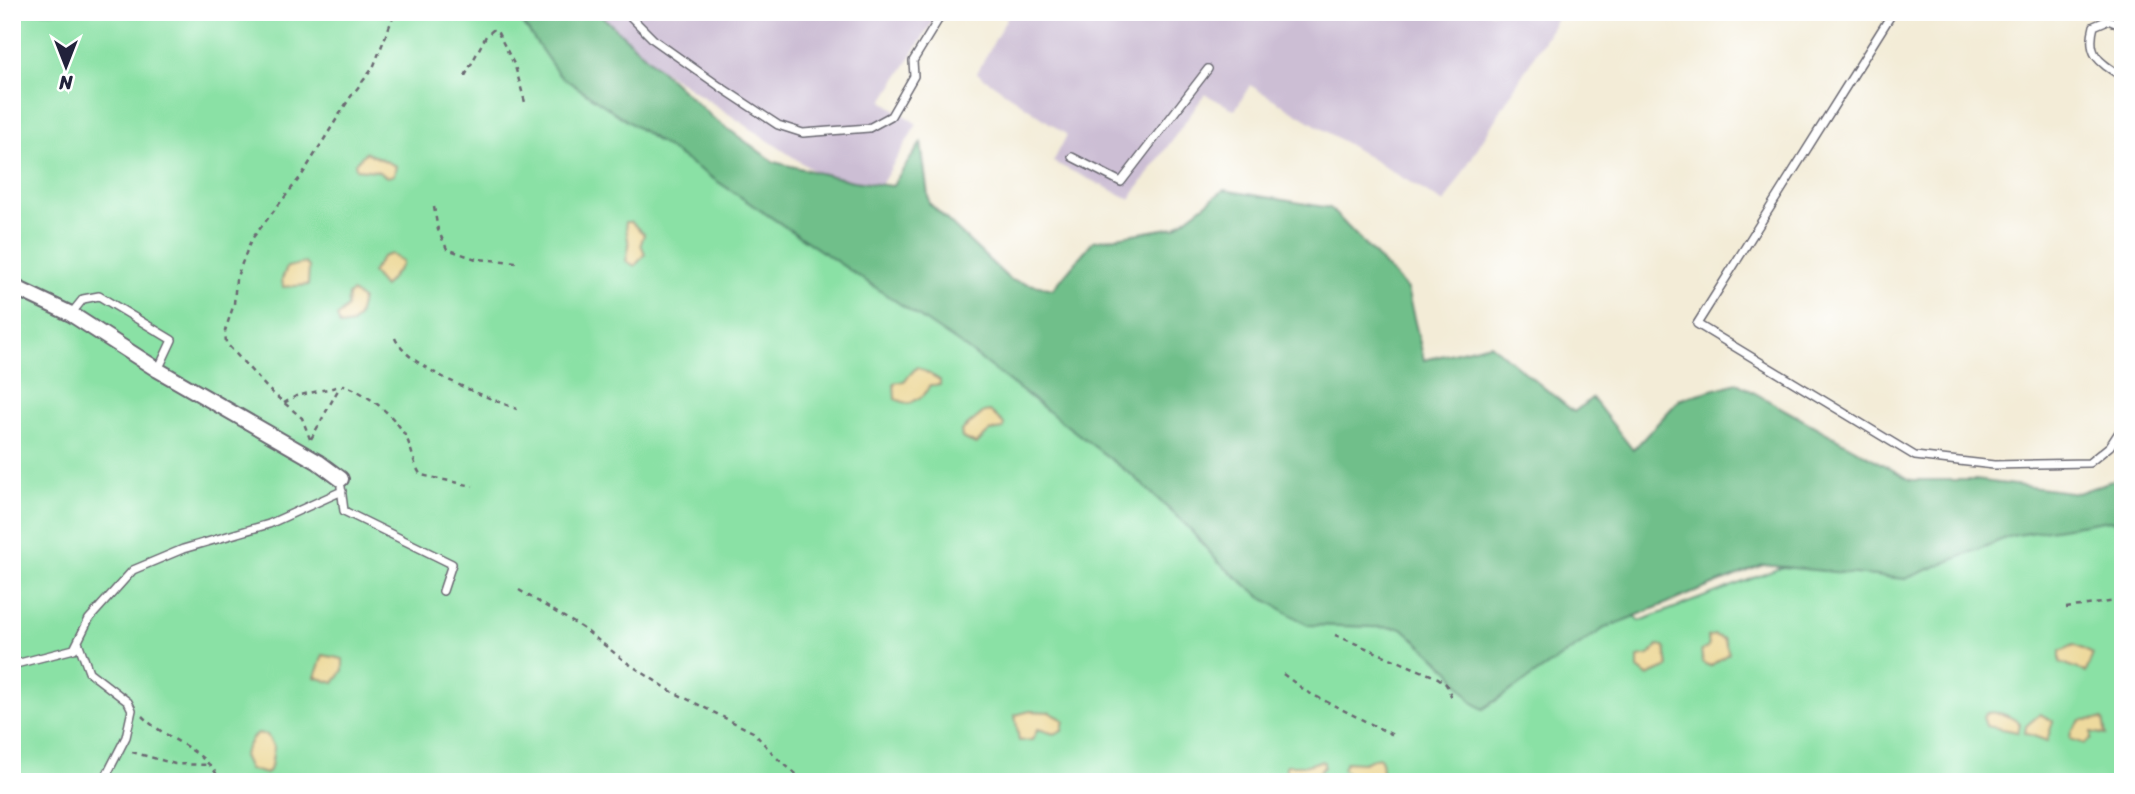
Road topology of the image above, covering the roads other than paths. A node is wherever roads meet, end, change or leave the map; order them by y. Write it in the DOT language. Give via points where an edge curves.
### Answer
graph roads {
  1 [pos="626,12"];
  2 [pos="943,12"];
  3 [pos="1893,12"];
  4 [pos="2123,26"];
  5 [pos="1209,69"];
  6 [pos="2123,76"];
  7 [pos="1072,157"];
  8 [pos="12,286"];
  9 [pos="71,314"];
  10 [pos="158,370"];
  11 [pos="2123,426"];
  12 [pos="341,485"];
  13 [pos="443,592"];
  14 [pos="78,642"];
  15 [pos="12,665"];
  16 [pos="103,782"];
  1 -- 2 [label="lane" via="654,40 719,86 778,125 803,133 869,128 891,116 914,76 913,61"];
  3 -- 11 [label="lane" via="1696,324 1914,456 1994,465 2089,463 2099,458"];
  4 -- 6 [label="lane" via="2108,20 2094,26 2089,43 2096,57"];
  5 -- 7 [label="lane" via="1121,182"];
  8 -- 9 [label="street"];
  9 -- 10 [label="street"];
  9 -- 10 [label="lane" via="83,299 99,296 172,340"];
  10 -- 12 [label="street" via="302,453"];
  12 -- 13 [label="lane" via="344,511 452,564"];
  12 -- 14 [label="lane" via="269,524 183,549 133,570 89,619"];
  14 -- 15 [label="lane" via="71,650"];
  14 -- 16 [label="lane" via="89,673 132,710 126,737"];
}
